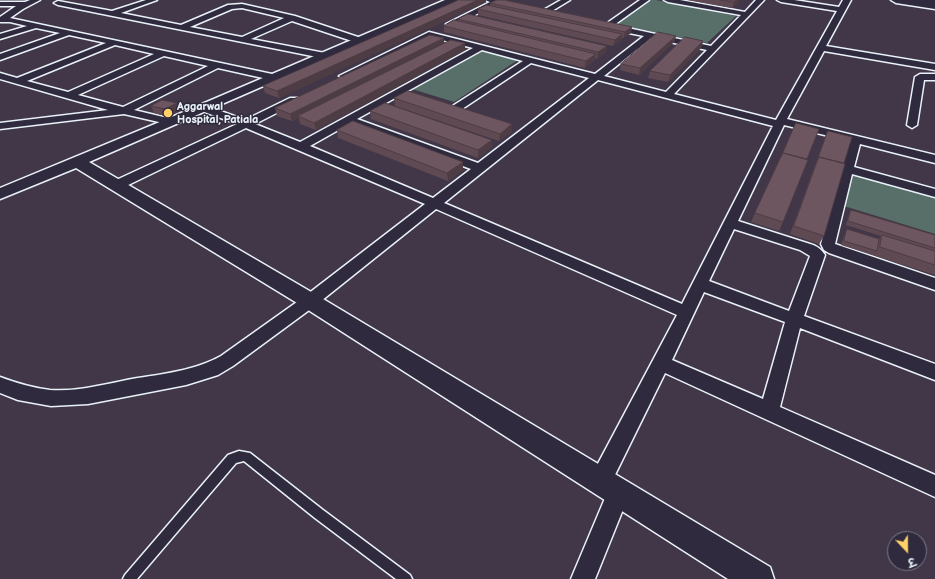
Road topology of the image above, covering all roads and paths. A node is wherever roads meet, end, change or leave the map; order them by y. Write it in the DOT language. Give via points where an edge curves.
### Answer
graph roads {
  1 [pos="36,0"];
  2 [pos="153,0"];
  3 [pos="453,0"];
  4 [pos="566,0"];
  5 [pos="646,0"];
  6 [pos="668,0"];
  7 [pos="760,0"];
  8 [pos="781,0"];
  9 [pos="896,0"];
  10 [pos="911,0"];
  11 [pos="496,1"];
  12 [pos="90,2"];
  13 [pos="58,3"];
  14 [pos="0,4"];
  15 [pos="26,4"];
  16 [pos="935,4"];
  17 [pos="844,5"];
  18 [pos="76,6"];
  19 [pos="524,8"];
  20 [pos="112,13"];
  21 [pos="746,14"];
  22 [pos="560,15"];
  23 [pos="292,18"];
  24 [pos="3,21"];
  25 [pos="35,26"];
  26 [pos="182,27"];
  27 [pos="69,33"];
  28 [pos="429,34"];
  29 [pos="650,35"];
  30 [pos="0,37"];
  31 [pos="241,40"];
  32 [pos="358,40"];
  33 [pos="114,43"];
  34 [pos="481,47"];
  35 [pos="821,48"];
  36 [pos="713,49"];
  37 [pos="163,53"];
  38 [pos="322,56"];
  39 [pos="0,57"];
  40 [pos="530,60"];
  41 [pos="217,65"];
  42 [pos="935,67"];
  43 [pos="0,76"];
  44 [pos="272,77"];
  45 [pos="596,77"];
  46 [pos="935,77"];
  47 [pos="17,81"];
  48 [pos="331,82"];
  49 [pos="400,92"];
  50 [pos="70,95"];
  51 [pos="668,95"];
  52 [pos="302,96"];
  53 [pos="414,96"];
  54 [pos="203,108"];
  55 [pos="124,111"];
  56 [pos="469,114"];
  57 [pos="349,120"];
  58 [pos="172,122"];
  59 [pos="780,122"];
  60 [pos="246,124"];
  61 [pos="912,125"];
  62 [pos="0,126"];
  63 [pos="512,127"];
  64 [pos="526,132"];
  65 [pos="855,139"];
  66 [pos="301,146"];
  67 [pos="935,159"];
  68 [pos="77,162"];
  69 [pos="481,168"];
  70 [pos="847,169"];
  71 [pos="118,185"];
  72 [pos="0,194"];
  73 [pos="935,194"];
  74 [pos="436,204"];
  75 [pos="837,208"];
  76 [pos="852,212"];
  77 [pos="730,223"];
  78 [pos="700,284"];
  79 [pos="935,284"];
  80 [pos="310,301"];
  81 [pos="686,312"];
  82 [pos="794,319"];
  83 [pos="661,363"];
  84 [pos="935,372"];
  85 [pos="0,385"];
  86 [pos="769,411"];
  87 [pos="610,486"];
  88 [pos="935,486"];
  89 [pos="130,579"];
  90 [pos="406,579"];
  91 [pos="583,579"];
  92 [pos="758,579"];
  1 -- 15 [label="street"];
  2 -- 20 [label="street"];
  3 -- 32 [label="street"];
  4 -- 22 [label="street" via="541,11"];
  5 -- 29 [label="street" via="603,25"];
  6 -- 21 [label="street"];
  7 -- 21 [label="street"];
  8 -- 17 [label="street"];
  9 -- 16 [label="street"];
  10 -- 16 [label="highway"];
  11 -- 19 [label="street"];
  11 -- 28 [label="street"];
  12 -- 18 [label="street"];
  13 -- 18 [label="street"];
  14 -- 15 [label="street"];
  15 -- 24 [label="street"];
  17 -- 35 [label="street"];
  18 -- 20 [label="street"];
  20 -- 26 [label="street"];
  21 -- 36 [label="street"];
  23 -- 26 [label="street" via="237,6"];
  23 -- 31 [label="street"];
  23 -- 32 [label="street"];
  24 -- 25 [label="street"];
  25 -- 27 [label="street"];
  25 -- 30 [label="street"];
  26 -- 31 [label="street"];
  27 -- 33 [label="street"];
  27 -- 39 [label="street"];
  28 -- 34 [label="street"];
  28 -- 48 [label="street"];
  29 -- 36 [label="street"];
  29 -- 45 [label="street"];
  31 -- 38 [label="street"];
  32 -- 38 [label="street"];
  33 -- 37 [label="street"];
  33 -- 47 [label="street"];
  34 -- 40 [label="street"];
  34 -- 49 [label="street"];
  35 -- 42 [label="street"];
  35 -- 59 [label="street"];
  36 -- 51 [label="street"];
  37 -- 41 [label="street"];
  37 -- 50 [label="street"];
  38 -- 44 [label="street"];
  40 -- 45 [label="street"];
  40 -- 56 [label="street" via="451,108"];
  41 -- 44 [label="street"];
  41 -- 55 [label="street"];
  43 -- 47 [label="street"];
  44 -- 54 [label="street"];
  45 -- 51 [label="street"];
  45 -- 64 [label="street"];
  46 -- 61 [label="street" via="920,77"];
  47 -- 50 [label="street"];
  49 -- 53 [label="street"];
  49 -- 57 [label="street"];
  50 -- 55 [label="street"];
  51 -- 59 [label="street"];
  52 -- 60 [label="street"];
  54 -- 58 [label="street"];
  54 -- 60 [label="street"];
  55 -- 58 [label="street"];
  55 -- 62 [label="street"];
  57 -- 66 [label="street"];
  57 -- 69 [label="street"];
  58 -- 68 [label="street"];
  59 -- 65 [label="street"];
  59 -- 77 [label="street"];
  60 -- 66 [label="street"];
  60 -- 71 [label="street"];
  63 -- 64 [label="street"];
  64 -- 69 [label="street"];
  65 -- 67 [label="street"];
  65 -- 70 [label="street"];
  66 -- 74 [label="street"];
  68 -- 71 [label="street"];
  68 -- 72 [label="street"];
  69 -- 74 [label="street"];
  70 -- 73 [label="street"];
  70 -- 75 [label="street"];
  71 -- 80 [label="street"];
  74 -- 80 [label="street"];
  74 -- 81 [label="street"];
  75 -- 76 [label="street"];
  75 -- 79 [label="street" via="829,247"];
  77 -- 78 [label="street"];
  77 -- 82 [label="street" via="805,247 818,255"];
  78 -- 81 [label="street"];
  78 -- 82 [label="street"];
  80 -- 85 [label="street" via="211,370 88,396 51,398 18,392"];
  80 -- 87 [label="street"];
  81 -- 83 [label="street"];
  82 -- 84 [label="street"];
  82 -- 86 [label="street"];
  83 -- 86 [label="street"];
  83 -- 87 [label="street"];
  86 -- 88 [label="street"];
  87 -- 91 [label="street"];
  87 -- 92 [label="street"];
  89 -- 90 [label="lane" via="232,459 246,456"];
}
